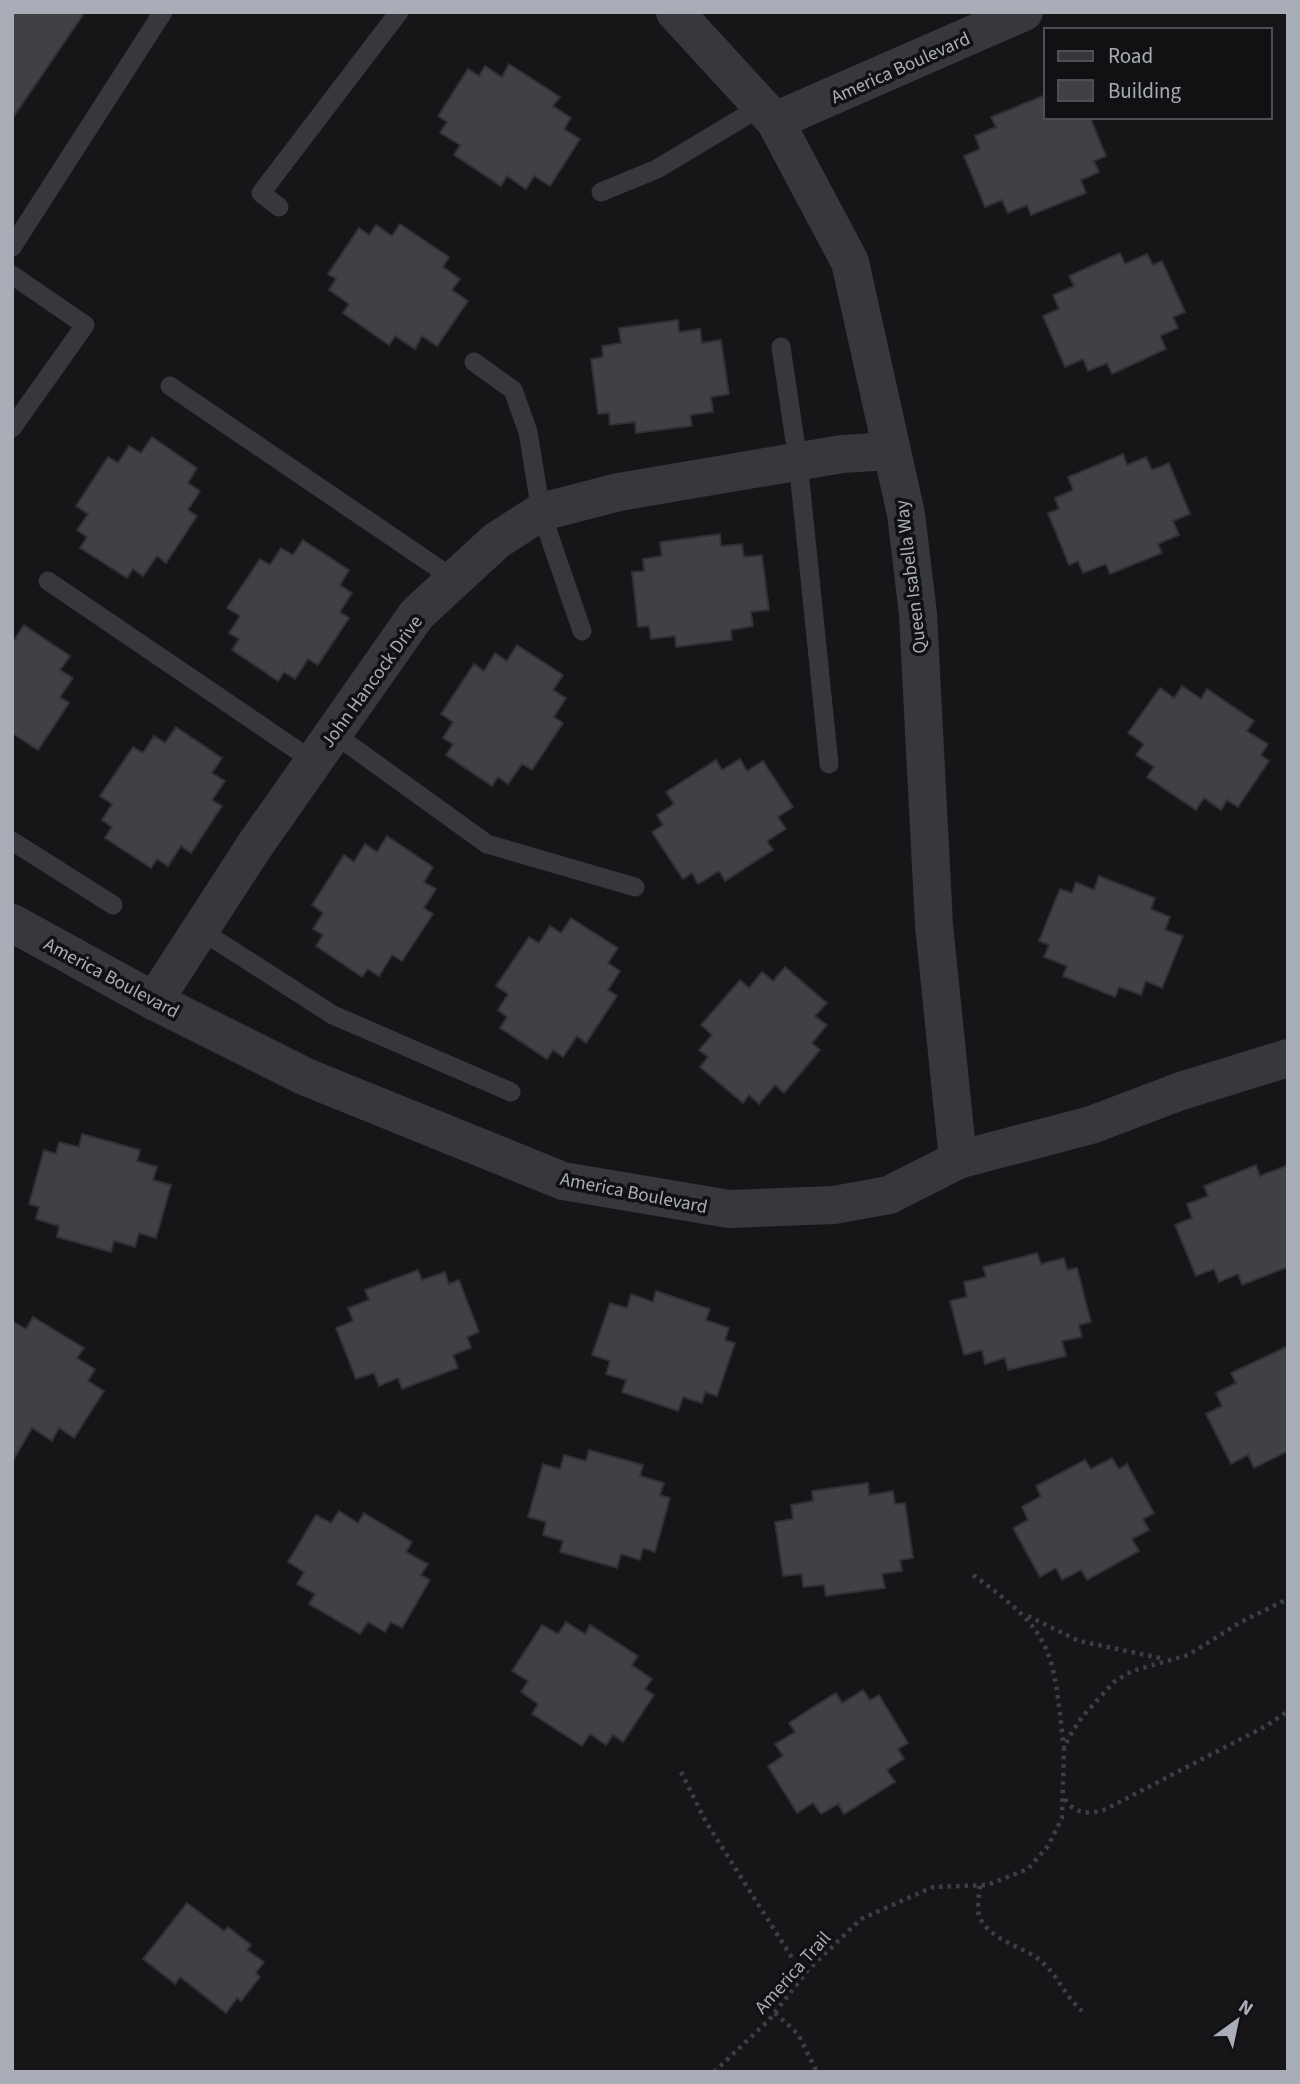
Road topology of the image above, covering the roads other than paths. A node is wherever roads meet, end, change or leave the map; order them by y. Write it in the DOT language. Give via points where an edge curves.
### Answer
graph roads {
  1 [pos="163,12"];
  2 [pos="399,12"];
  3 [pos="675,12"];
  4 [pos="1024,12"];
  5 [pos="768,113"];
  6 [pos="601,192"];
  7 [pos="279,207"];
  8 [pos="12,247"];
  9 [pos="12,275"];
  10 [pos="781,347"];
  11 [pos="474,362"];
  12 [pos="170,386"];
  13 [pos="12,428"];
  14 [pos="890,451"];
  15 [pos="798,461"];
  16 [pos="541,512"];
  17 [pos="454,579"];
  18 [pos="48,581"];
  19 [pos="582,631"];
  20 [pos="323,747"];
  21 [pos="829,764"];
  22 [pos="12,841"];
  23 [pos="635,887"];
  24 [pos="113,905"];
  25 [pos="12,923"];
  26 [pos="200,930"];
  27 [pos="154,1001"];
  28 [pos="1288,1058"];
  29 [pos="511,1092"];
  30 [pos="958,1160"];
  1 -- 8 [label="lane"];
  2 -- 7 [label="lane" via="261,193"];
  3 -- 5 [label="street, Queen Isabella Way"];
  4 -- 5 [label="street, America Boulevard"];
  5 -- 6 [label="lane"];
  5 -- 14 [label="street, Queen Isabella Way" via="850,262"];
  9 -- 13 [label="lane" via="85,325"];
  10 -- 15 [label="lane"];
  11 -- 16 [label="lane" via="513,390 528,432"];
  12 -- 17 [label="lane"];
  14 -- 15 [label="street, John Hancock Drive"];
  14 -- 30 [label="street, Queen Isabella Way" via="906,514 918,614 934,925"];
  15 -- 16 [label="street, John Hancock Drive" via="619,492"];
  15 -- 21 [label="lane"];
  16 -- 17 [label="street, John Hancock Drive" via="496,541"];
  16 -- 19 [label="lane"];
  17 -- 20 [label="street, John Hancock Drive" via="417,614"];
  18 -- 20 [label="lane"];
  20 -- 23 [label="lane" via="487,844"];
  20 -- 26 [label="street, John Hancock Drive"];
  22 -- 24 [label="lane"];
  25 -- 27 [label="street, America Boulevard"];
  26 -- 27 [label="street, John Hancock Drive"];
  26 -- 29 [label="lane" via="333,1015"];
  27 -- 30 [label="street, America Boulevard" via="306,1077 564,1181 729,1209 834,1205 889,1195"];
  28 -- 30 [label="street, America Boulevard" via="1091,1125"];
}
